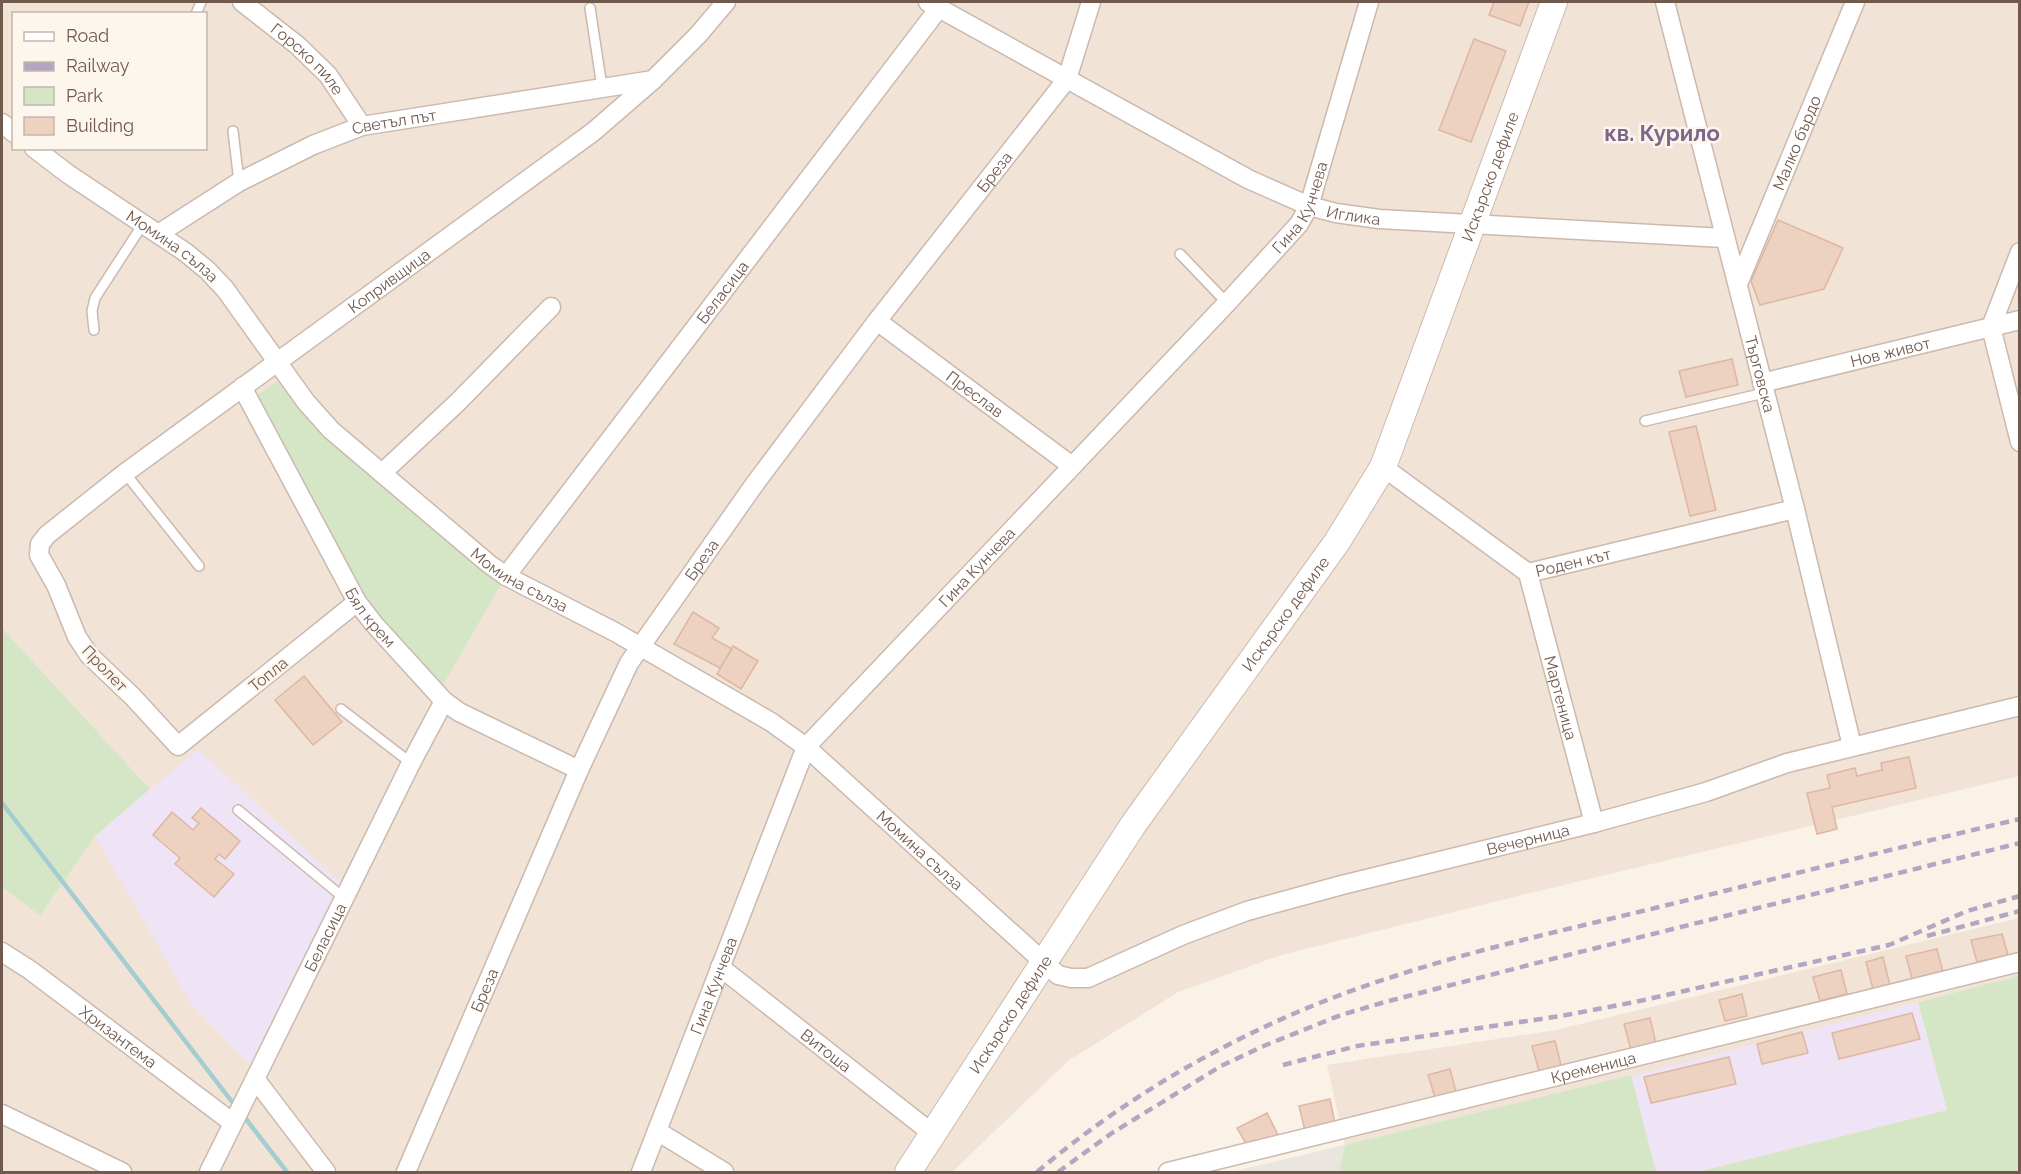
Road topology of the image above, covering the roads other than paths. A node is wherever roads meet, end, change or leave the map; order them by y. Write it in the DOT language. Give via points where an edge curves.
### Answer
graph roads {
  1 [pos="726,2"];
  2 [pos="1091,2"];
  3 [pos="1369,2"];
  4 [pos="1554,2"];
  5 [pos="1665,2"];
  6 [pos="1855,2"];
  7 [pos="934,4"];
  8 [pos="253,5"];
  9 [pos="590,8"];
  10 [pos="1067,79"];
  11 [pos="653,80"];
  12 [pos="602,87"];
  13 [pos="362,126"];
  14 [pos="232,131"];
  15 [pos="37,150"];
  16 [pos="239,182"];
  17 [pos="1309,206"];
  18 [pos="1473,225"];
  19 [pos="151,229"];
  20 [pos="1724,238"];
  21 [pos="2019,252"];
  22 [pos="1180,254"];
  23 [pos="1738,284"];
  24 [pos="1227,303"];
  25 [pos="551,308"];
  26 [pos="2019,320"];
  27 [pos="877,321"];
  28 [pos="1990,327"];
  29 [pos="94,330"];
  30 [pos="278,361"];
  31 [pos="242,387"];
  32 [pos="1763,388"];
  33 [pos="1645,421"];
  34 [pos="2019,442"];
  35 [pos="1072,466"];
  36 [pos="1383,467"];
  37 [pos="125,473"];
  38 [pos="382,473"];
  39 [pos="1795,509"];
  40 [pos="40,544"];
  41 [pos="198,566"];
  42 [pos="1528,573"];
  43 [pos="506,576"];
  44 [pos="357,602"];
  45 [pos="640,648"];
  46 [pos="444,701"];
  47 [pos="2019,706"];
  48 [pos="340,709"];
  49 [pos="178,746"];
  50 [pos="1852,746"];
  51 [pos="806,747"];
  52 [pos="411,763"];
  53 [pos="579,770"];
  54 [pos="238,810"];
  55 [pos="1594,823"];
  56 [pos="344,898"];
  57 [pos="2,952"];
  58 [pos="1045,962"];
  59 [pos="2019,962"];
  60 [pos="720,967"];
  61 [pos="256,1080"];
  62 [pos="2,1114"];
  63 [pos="233,1123"];
  64 [pos="657,1131"];
  65 [pos="933,1134"];
  66 [pos="122,1173"];
  67 [pos="209,1173"];
  68 [pos="326,1173"];
  69 [pos="406,1173"];
  70 [pos="641,1173"];
  71 [pos="724,1173"];
  72 [pos="908,1173"];
  73 [pos="1168,1173"];
  1 -- 11 [label="street, Копривщица"];
  2 -- 10 [label="street, Бреза"];
  3 -- 17 [label="street, Гина Кунчева"];
  4 -- 18 [label="main road, Искърско дефиле"];
  5 -- 20 [label="street, Търговска"];
  6 -- 23 [label="street, Малко бърдо"];
  7 -- 10 [label="street, Иглика"];
  7 -- 43 [label="street, Беласица"];
  8 -- 13 [label="street, Горско пиле" via="328,75"];
  9 -- 12 [label="lane"];
  10 -- 17 [label="street, Иглика" via="1248,179"];
  10 -- 27 [label="street, Бреза"];
  11 -- 12 [label="street, Светъл път"];
  11 -- 30 [label="street, Копривщица" via="592,132"];
  12 -- 13 [label="street, Светъл път"];
  13 -- 16 [label="street, Светъл път" via="313,145"];
  14 -- 16 [label="lane"];
  15 -- 19 [label="street, Момина сълза"];
  16 -- 19 [label="street, Светъл път"];
  17 -- 18 [label="street, Иглика" via="1379,219"];
  17 -- 24 [label="street, Гина Кунчева" via="1299,224"];
  18 -- 20 [label="street, Иглика"];
  18 -- 36 [label="main road, Искърско дефиле"];
  19 -- 29 [label="lane" via="95,297"];
  19 -- 30 [label="street, Момина сълза" via="207,270"];
  20 -- 23 [label="street, Търговска"];
  21 -- 28 [label="street"];
  22 -- 24 [label="lane"];
  23 -- 32 [label="street, Търговска"];
  24 -- 35 [label="street, Гина Кунчева"];
  25 -- 38 [label="street"];
  26 -- 28 [label="street, Нов живот"];
  27 -- 35 [label="street, Преслав"];
  27 -- 45 [label="street, Бреза" via="754,485"];
  28 -- 32 [label="street, Нов живот"];
  28 -- 34 [label="street"];
  30 -- 31 [label="street, Копривщица"];
  30 -- 38 [label="street, Момина сълза" via="325,423"];
  31 -- 37 [label="street, Копривщица"];
  31 -- 44 [label="street, Бял крем"];
  32 -- 33 [label="lane"];
  32 -- 39 [label="street, Търговска"];
  35 -- 51 [label="street, Гина Кунчева"];
  36 -- 42 [label="street, Роден кът"];
  36 -- 58 [label="main road, Искърско дефиле" via="1338,542 1133,825"];
  37 -- 40 [label="street, Копривщица"];
  37 -- 41 [label="lane"];
  38 -- 43 [label="street, Момина сълза"];
  39 -- 42 [label="street, Роден кът"];
  39 -- 50 [label="street, Търговска"];
  40 -- 49 [label="street, Пролет" via="39,555 88,655"];
  42 -- 55 [label="street, Мартеница"];
  43 -- 45 [label="street, Момина сълза"];
  44 -- 46 [label="street, Бял крем"];
  44 -- 49 [label="street, Топла"];
  45 -- 51 [label="street, Момина сълза"];
  45 -- 53 [label="street, Бреза" via="618,682"];
  46 -- 52 [label="street, Беласица"];
  46 -- 53 [label="street, Бял крем"];
  47 -- 50 [label="street, Вечерница"];
  48 -- 52 [label="lane"];
  50 -- 55 [label="street, Вечерница"];
  51 -- 58 [label="street, Момина сълза"];
  51 -- 60 [label="street, Гина Кунчева"];
  52 -- 56 [label="street, Беласица"];
  53 -- 69 [label="street, Бреза"];
  54 -- 56 [label="lane"];
  55 -- 58 [label="street, Вечерница" via="1247,911 1088,978 1058,975"];
  56 -- 61 [label="street, Беласица"];
  57 -- 63 [label="street, Хризантема"];
  58 -- 65 [label="main road, Искърско дефиле"];
  59 -- 73 [label="street, Кременица"];
  60 -- 64 [label="street, Гина Кунчева"];
  60 -- 65 [label="street, Витоша"];
  61 -- 63 [label="street, Беласица"];
  61 -- 68 [label="street"];
  62 -- 66 [label="street"];
  63 -- 67 [label="street, Беласица"];
  64 -- 70 [label="street, Гина Кунчева"];
  64 -- 71 [label="street"];
  65 -- 72 [label="main road, Искърско дефиле"];
}
